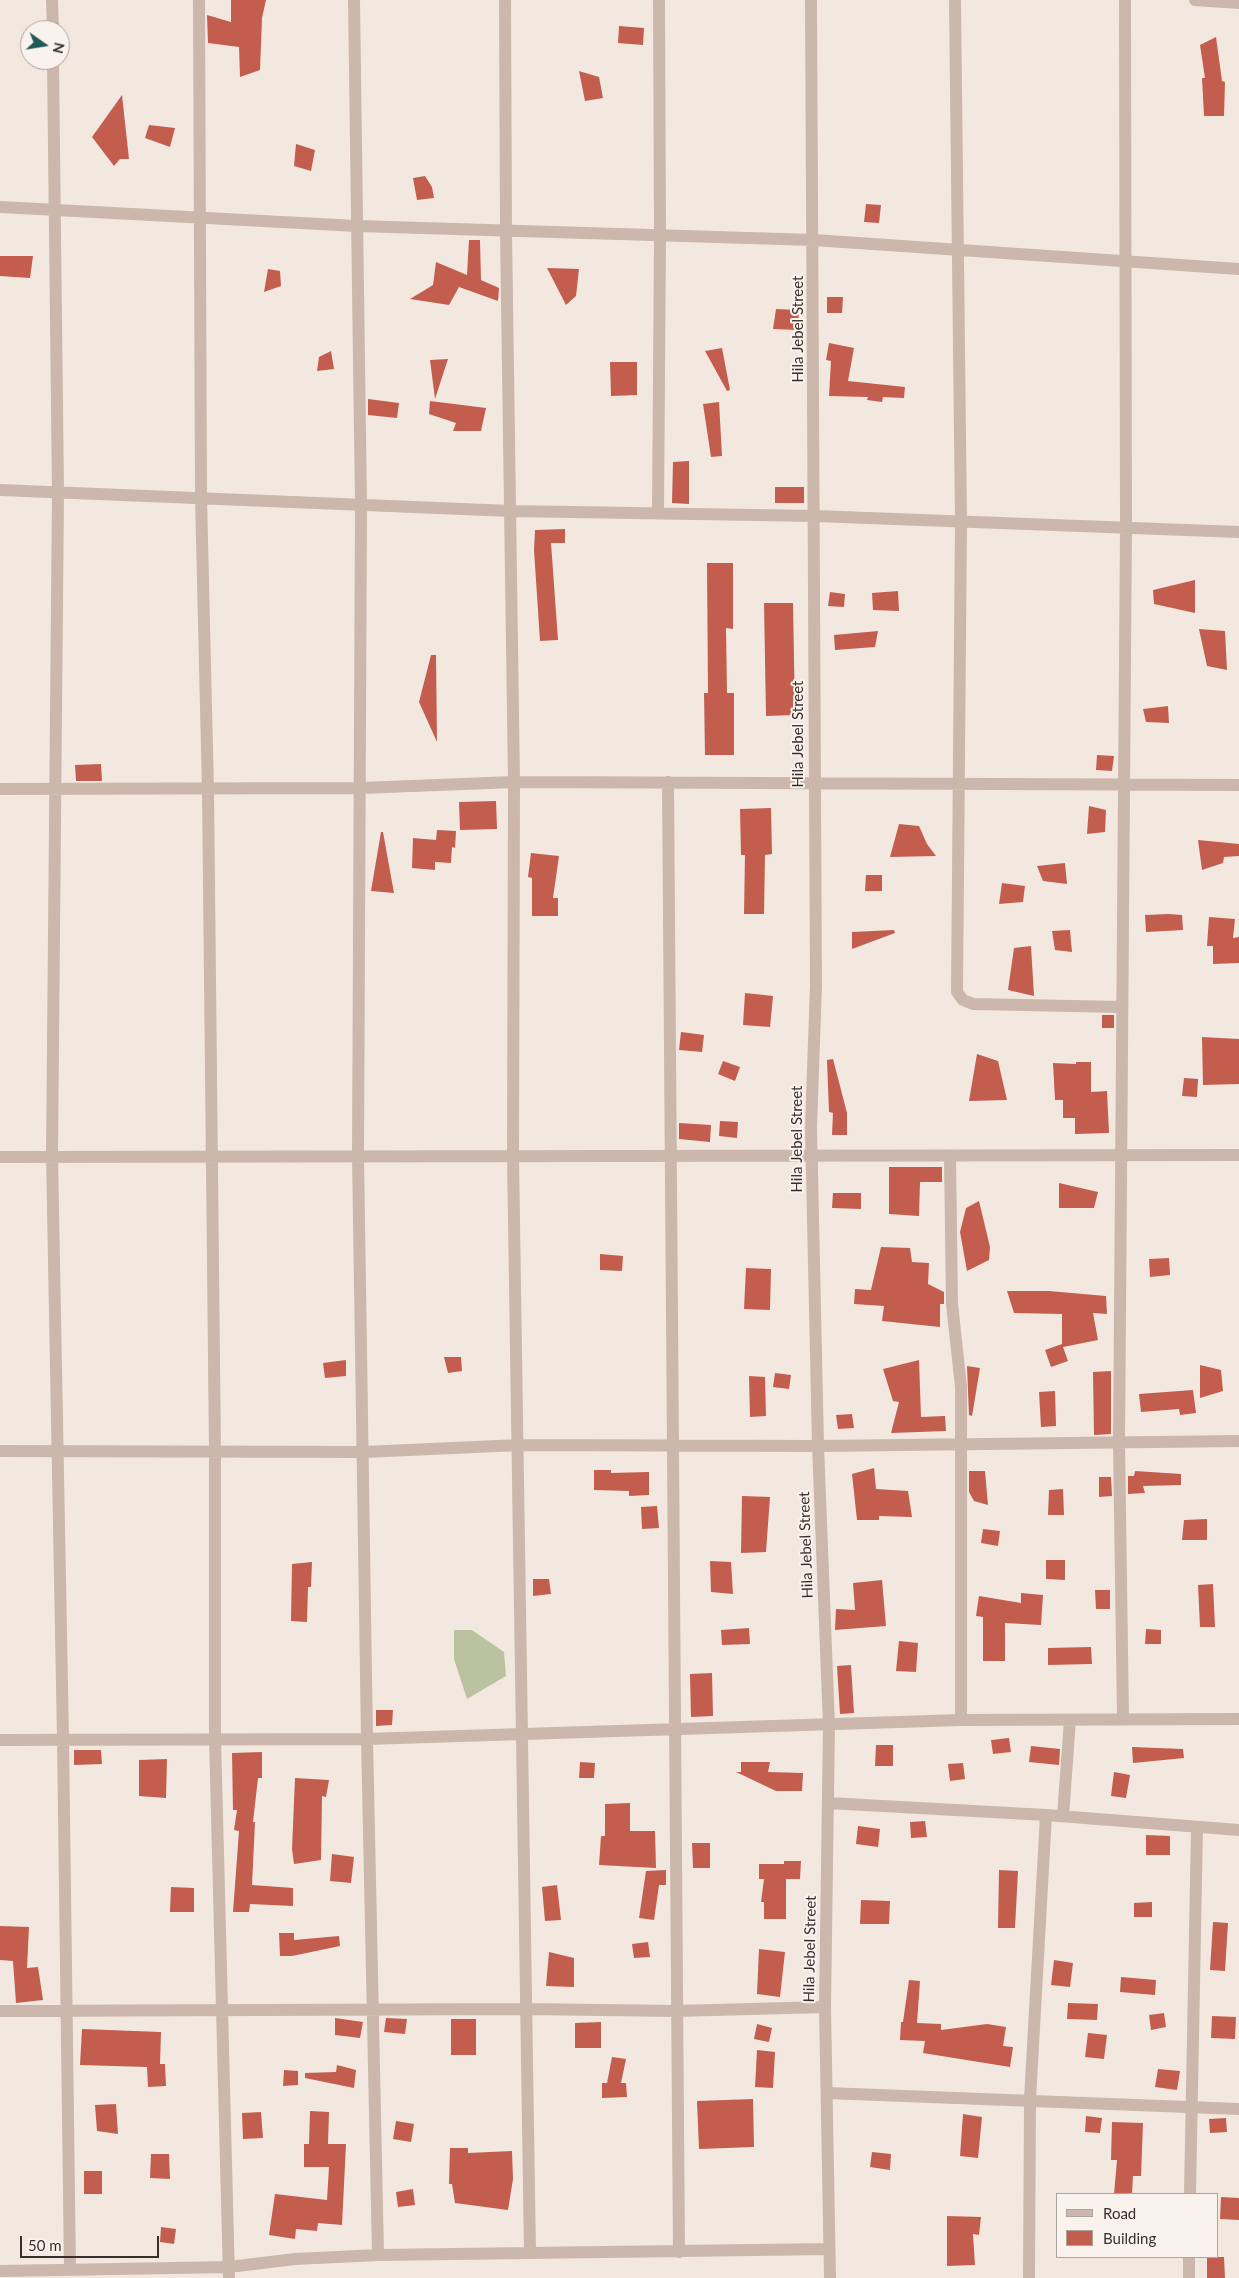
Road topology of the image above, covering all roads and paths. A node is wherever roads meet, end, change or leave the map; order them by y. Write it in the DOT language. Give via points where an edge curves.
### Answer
graph roads {
  1 [pos="52,0"];
  2 [pos="200,0"];
  3 [pos="354,0"];
  4 [pos="505,0"];
  5 [pos="659,0"];
  6 [pos="811,0"];
  7 [pos="955,0"];
  8 [pos="1125,0"];
  9 [pos="1194,0"];
  10 [pos="1239,3"];
  11 [pos="53,20"];
  12 [pos="53,70"];
  13 [pos="0,207"];
  14 [pos="55,209"];
  15 [pos="200,218"];
  16 [pos="357,226"];
  17 [pos="506,231"];
  18 [pos="660,236"];
  19 [pos="814,240"];
  20 [pos="958,250"];
  21 [pos="1125,262"];
  22 [pos="1239,269"];
  23 [pos="0,490"];
  24 [pos="58,492"];
  25 [pos="201,498"];
  26 [pos="361,504"];
  27 [pos="512,510"];
  28 [pos="658,514"];
  29 [pos="815,516"];
  30 [pos="961,521"];
  31 [pos="1126,528"];
  32 [pos="1239,532"];
  33 [pos="514,782"];
  34 [pos="668,782"];
  35 [pos="1124,784"];
  36 [pos="814,785"];
  37 [pos="959,785"];
  38 [pos="1239,785"];
  39 [pos="361,788"];
  40 [pos="0,789"];
  41 [pos="55,789"];
  42 [pos="208,790"];
  43 [pos="1122,1007"];
  44 [pos="52,1155"];
  45 [pos="1239,1155"];
  46 [pos="358,1156"];
  47 [pos="950,1156"];
  48 [pos="1121,1156"];
  49 [pos="0,1157"];
  50 [pos="212,1157"];
  51 [pos="513,1157"];
  52 [pos="670,1157"];
  53 [pos="812,1157"];
  54 [pos="1239,1441"];
  55 [pos="1119,1442"];
  56 [pos="961,1443"];
  57 [pos="519,1445"];
  58 [pos="672,1446"];
  59 [pos="818,1446"];
  60 [pos="0,1451"];
  61 [pos="58,1451"];
  62 [pos="364,1452"];
  63 [pos="216,1453"];
  64 [pos="1123,1718"];
  65 [pos="1239,1719"];
  66 [pos="961,1720"];
  67 [pos="1070,1720"];
  68 [pos="829,1725"];
  69 [pos="676,1731"];
  70 [pos="522,1735"];
  71 [pos="63,1738"];
  72 [pos="215,1738"];
  73 [pos="367,1739"];
  74 [pos="0,1740"];
  75 [pos="828,1803"];
  76 [pos="1046,1815"];
  77 [pos="1063,1816"];
  78 [pos="1197,1828"];
  79 [pos="1239,1830"];
  80 [pos="825,2007"];
  81 [pos="526,2009"];
  82 [pos="66,2010"];
  83 [pos="372,2010"];
  84 [pos="0,2011"];
  85 [pos="221,2011"];
  86 [pos="676,2011"];
  87 [pos="827,2092"];
  88 [pos="1030,2099"];
  89 [pos="1192,2105"];
  90 [pos="1239,2108"];
  91 [pos="1190,2193"];
  92 [pos="829,2249"];
  93 [pos="679,2252"];
  94 [pos="530,2253"];
  95 [pos="378,2255"];
  96 [pos="1189,2258"];
  97 [pos="0,2270"];
  98 [pos="70,2270"];
  99 [pos="229,2272"];
  100 [pos="830,2278"];
  101 [pos="1029,2278"];
  102 [pos="1188,2278"];
  1 -- 11 [label="street"];
  2 -- 15 [label="street"];
  3 -- 16 [label="street"];
  4 -- 17 [label="street"];
  5 -- 18 [label="street"];
  6 -- 19 [label="street, Hila Jebel Street"];
  7 -- 20 [label="street"];
  8 -- 21 [label="street"];
  9 -- 10 [label="street"];
  12 -- 14 [label="street"];
  13 -- 14 [label="street"];
  14 -- 15 [label="street"];
  14 -- 24 [label="street"];
  15 -- 16 [label="street"];
  15 -- 25 [label="street"];
  16 -- 17 [label="street"];
  16 -- 26 [label="street"];
  17 -- 18 [label="street"];
  17 -- 27 [label="street"];
  18 -- 19 [label="street"];
  18 -- 28 [label="street"];
  19 -- 20 [label="street"];
  19 -- 29 [label="street, Hila Jebel Street"];
  20 -- 21 [label="street"];
  20 -- 30 [label="street"];
  21 -- 22 [label="street"];
  21 -- 31 [label="street"];
  23 -- 24 [label="street"];
  24 -- 25 [label="street"];
  24 -- 41 [label="street"];
  25 -- 26 [label="street"];
  25 -- 42 [label="street"];
  26 -- 27 [label="street"];
  26 -- 39 [label="street"];
  27 -- 28 [label="street"];
  27 -- 33 [label="street"];
  28 -- 29 [label="street"];
  29 -- 30 [label="street"];
  29 -- 36 [label="street, Hila Jebel Street"];
  30 -- 31 [label="street"];
  30 -- 37 [label="street"];
  31 -- 32 [label="street"];
  31 -- 35 [label="street"];
  33 -- 34 [label="street"];
  33 -- 39 [label="street"];
  33 -- 51 [label="street"];
  34 -- 36 [label="street"];
  34 -- 52 [label="street"];
  35 -- 37 [label="street"];
  35 -- 38 [label="street"];
  35 -- 43 [label="street"];
  36 -- 37 [label="street"];
  36 -- 53 [label="street, Hila Jebel Street" via="816,986"];
  37 -- 43 [label="street" via="957,992 963,1000 973,1004"];
  39 -- 42 [label="street"];
  39 -- 46 [label="street"];
  40 -- 41 [label="street"];
  41 -- 42 [label="street"];
  41 -- 44 [label="street"];
  42 -- 50 [label="street"];
  43 -- 48 [label="street"];
  44 -- 49 [label="street"];
  44 -- 50 [label="street"];
  44 -- 61 [label="street"];
  45 -- 48 [label="street"];
  46 -- 50 [label="street"];
  46 -- 51 [label="street"];
  46 -- 62 [label="street"];
  47 -- 48 [label="street"];
  47 -- 53 [label="street"];
  47 -- 56 [label="street" via="952,1304 961,1387"];
  48 -- 55 [label="street"];
  50 -- 63 [label="street"];
  51 -- 52 [label="street"];
  51 -- 57 [label="street"];
  52 -- 53 [label="street"];
  52 -- 58 [label="street"];
  53 -- 59 [label="street, Hila Jebel Street"];
  54 -- 55 [label="street"];
  55 -- 56 [label="street"];
  55 -- 64 [label="street"];
  56 -- 59 [label="street"];
  56 -- 66 [label="street"];
  57 -- 58 [label="street"];
  57 -- 62 [label="street"];
  57 -- 70 [label="street"];
  58 -- 59 [label="street"];
  58 -- 69 [label="street"];
  59 -- 68 [label="street, Hila Jebel Street"];
  60 -- 61 [label="street"];
  61 -- 63 [label="street"];
  61 -- 71 [label="street"];
  62 -- 63 [label="street"];
  62 -- 73 [label="street"];
  63 -- 72 [label="street"];
  64 -- 65 [label="street"];
  64 -- 67 [label="street"];
  66 -- 67 [label="street"];
  66 -- 68 [label="street"];
  67 -- 77 [label="street"];
  68 -- 69 [label="street"];
  68 -- 75 [label="street, Hila Jebel Street"];
  69 -- 70 [label="street"];
  69 -- 86 [label="street"];
  70 -- 73 [label="street"];
  70 -- 81 [label="street"];
  71 -- 72 [label="street"];
  71 -- 74 [label="street"];
  71 -- 82 [label="street"];
  72 -- 73 [label="street"];
  72 -- 85 [label="street"];
  73 -- 83 [label="street"];
  75 -- 76 [label="street"];
  75 -- 80 [label="street, Hila Jebel Street"];
  76 -- 77 [label="street"];
  76 -- 88 [label="street"];
  77 -- 78 [label="street"];
  78 -- 79 [label="street"];
  78 -- 89 [label="street"];
  80 -- 86 [label="street"];
  80 -- 87 [label="street, Hila Jebel Street"];
  81 -- 83 [label="street"];
  81 -- 86 [label="street"];
  81 -- 94 [label="street"];
  82 -- 84 [label="street"];
  82 -- 85 [label="street"];
  82 -- 98 [label="street"];
  83 -- 85 [label="street"];
  83 -- 95 [label="street"];
  85 -- 99 [label="street"];
  86 -- 93 [label="street"];
  87 -- 88 [label="street"];
  87 -- 92 [label="street, Hila Jebel Street"];
  88 -- 89 [label="street"];
  88 -- 101 [label="street"];
  89 -- 90 [label="street"];
  89 -- 91 [label="street"];
  92 -- 93 [label="street"];
  92 -- 100 [label="street, Hila Jebel Street"];
  93 -- 94 [label="street"];
  94 -- 95 [label="street"];
  95 -- 99 [label="street" via="295,2259"];
  96 -- 102 [label="street"];
  97 -- 98 [label="street"];
  98 -- 99 [label="street"];
}
